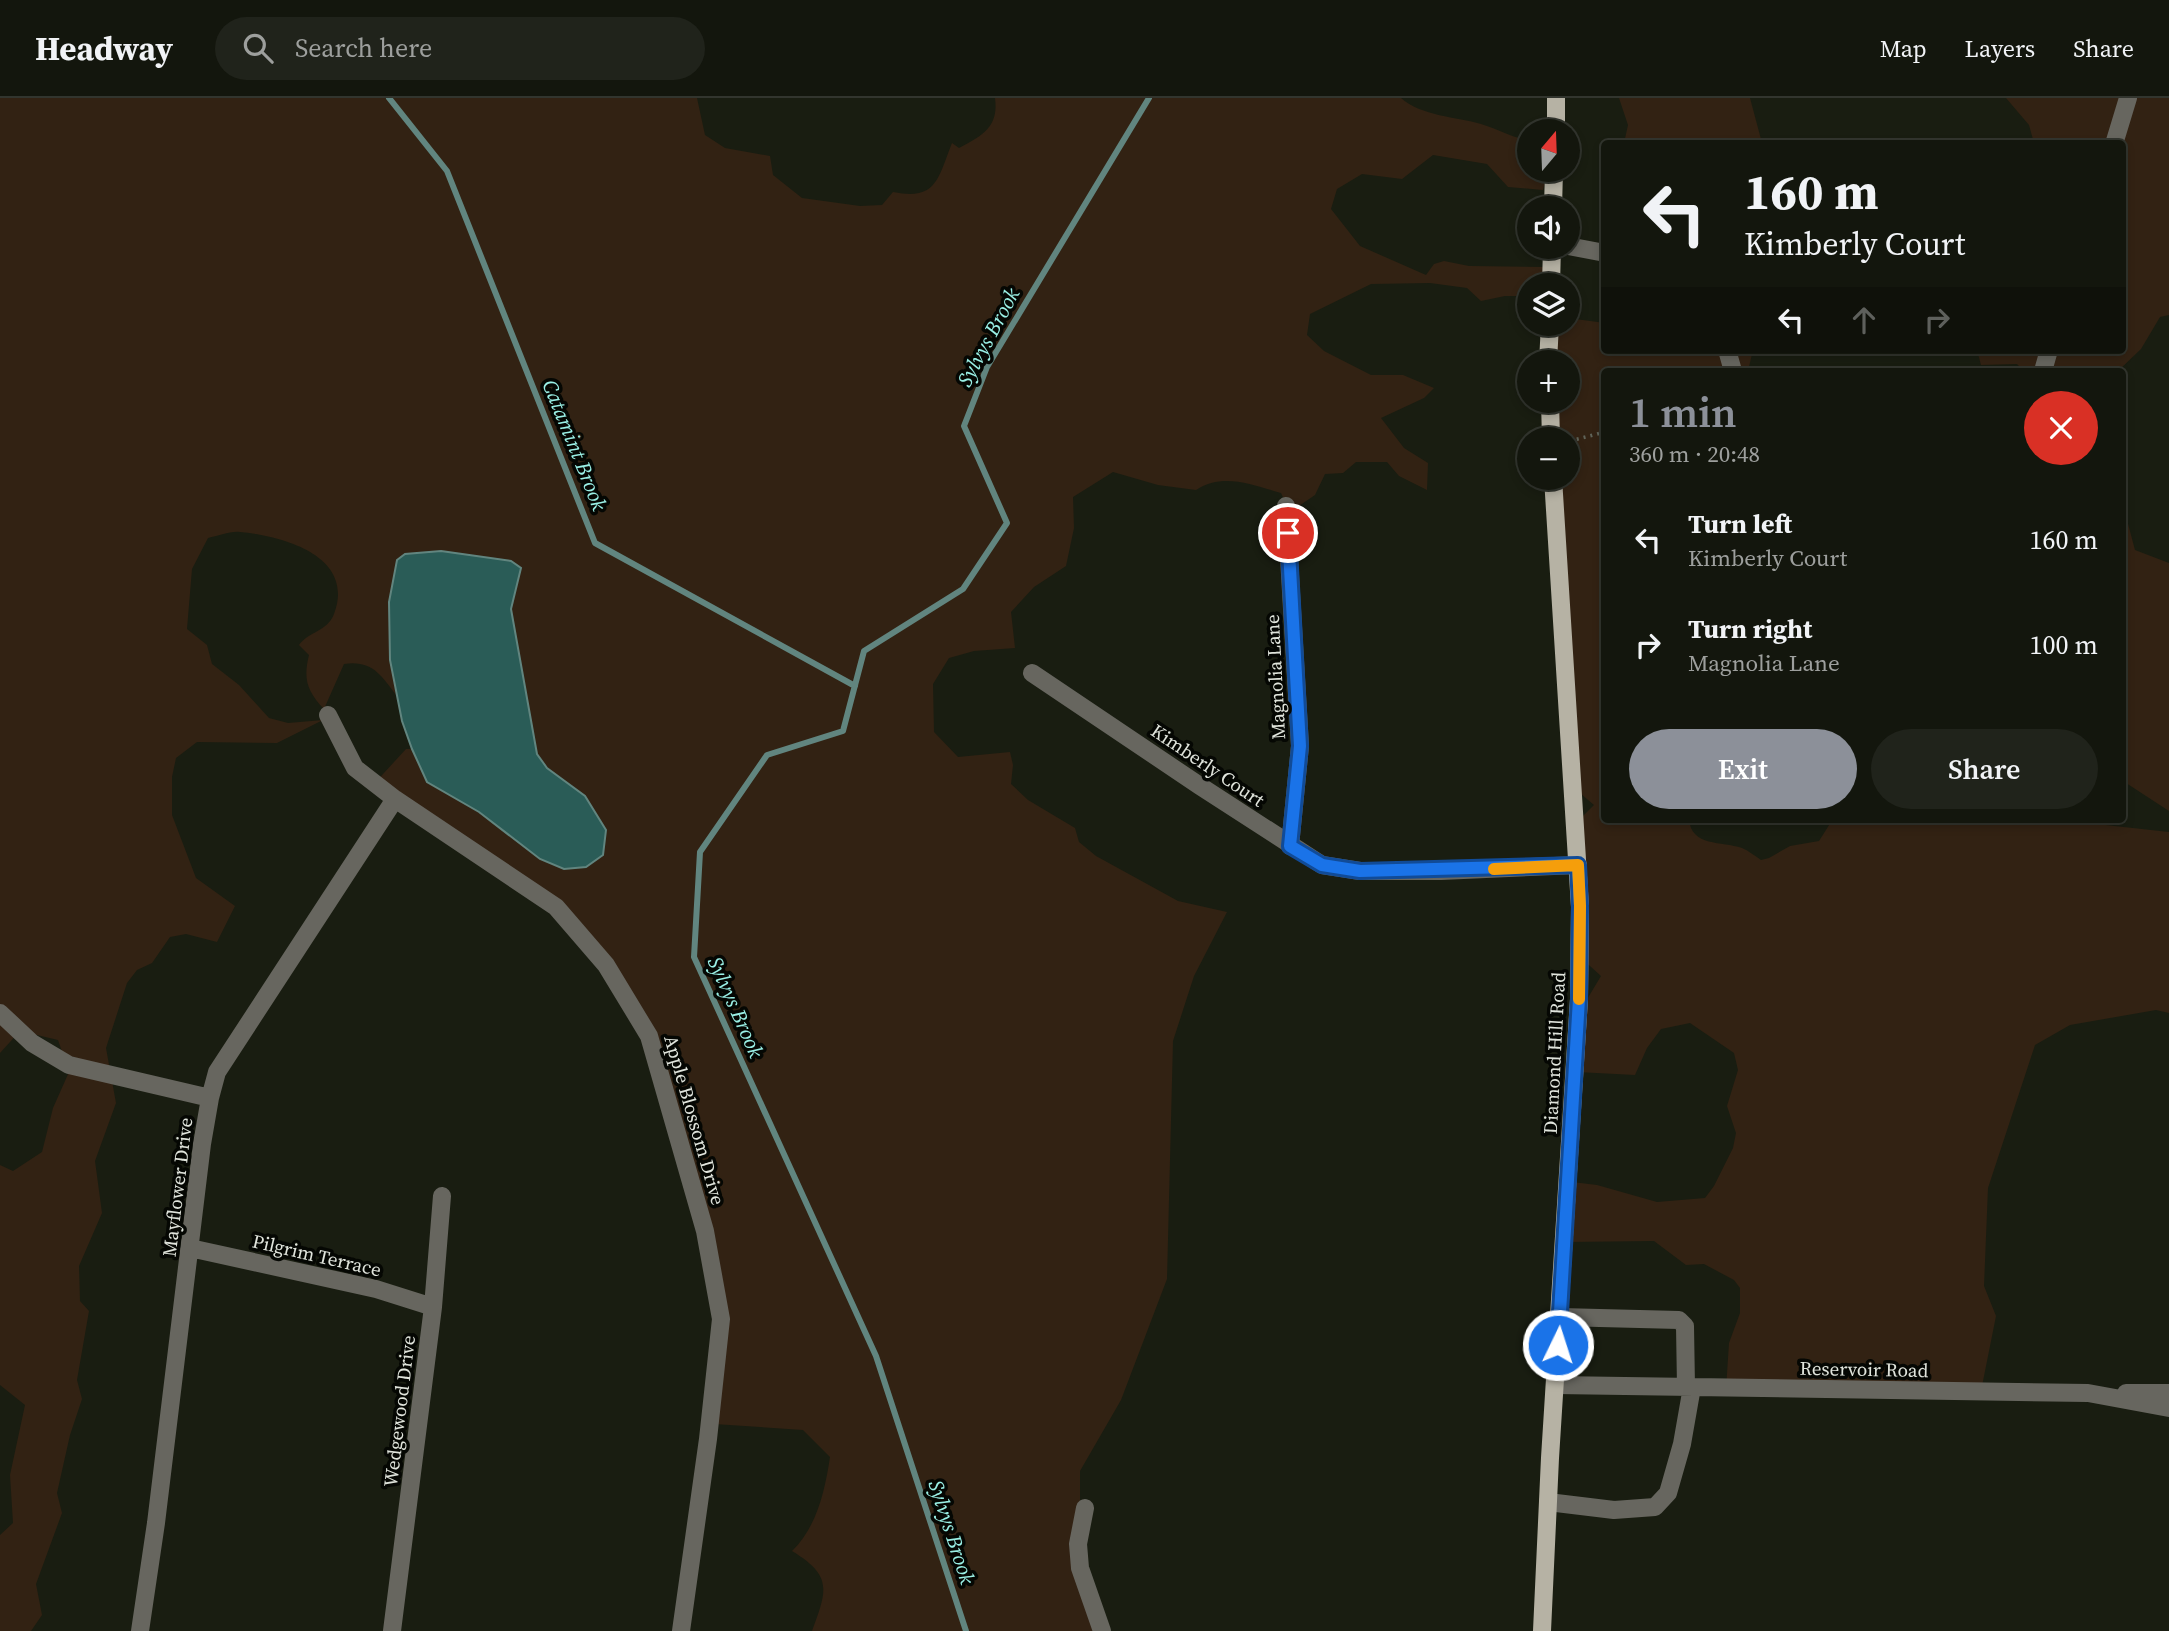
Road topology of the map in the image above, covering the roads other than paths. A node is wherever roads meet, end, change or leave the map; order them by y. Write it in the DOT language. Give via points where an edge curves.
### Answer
graph roads {
  1 [pos="1556,98"];
  2 [pos="2128,98"];
  3 [pos="1556,119"];
  4 [pos="2115,140"];
  5 [pos="1580,248"];
  6 [pos="1601,252"];
  7 [pos="1554,490"];
  8 [pos="1286,506"];
  9 [pos="1032,673"];
  10 [pos="328,715"];
  11 [pos="395,799"];
  12 [pos="1290,846"];
  13 [pos="1578,865"];
  14 [pos="0,1013"];
  15 [pos="209,1098"];
  16 [pos="442,1196"];
  17 [pos="190,1248"];
  18 [pos="433,1307"];
  19 [pos="1560,1317"];
  20 [pos="1556,1385"];
  21 [pos="1689,1387"];
  22 [pos="2169,1392"];
  23 [pos="2088,1393"];
  24 [pos="2169,1408"];
  25 [pos="1548,1502"];
  26 [pos="1085,1508"];
  27 [pos="140,1631"];
  28 [pos="392,1631"];
  29 [pos="681,1631"];
  30 [pos="1102,1631"];
  31 [pos="1542,1631"];
  1 -- 3 [label="main road"];
  2 -- 4 [label="street"];
  5 -- 6 [label="street"];
  7 -- 13 [label="main road, Diamond Hill Road"];
  8 -- 12 [label="street, Magnolia Lane" via="1300,746"];
  9 -- 12 [label="street, Kimberly Court"];
  10 -- 11 [label="street, Apple Blossom Drive" via="355,768"];
  11 -- 15 [label="street, Mayflower Drive" via="218,1072"];
  11 -- 29 [label="street, Apple Blossom Drive" via="556,907 606,965 649,1036 705,1231 721,1319"];
  12 -- 13 [label="street, Kimberly Court" via="1322,865 1360,871"];
  13 -- 19 [label="main road, Diamond Hill Road" via="1579,999"];
  14 -- 15 [label="street" via="32,1043 69,1065"];
  15 -- 17 [label="street, Mayflower Drive"];
  16 -- 18 [label="street, Wedgewood Drive"];
  17 -- 18 [label="street, Pilgrim Terrace" via="376,1289"];
  17 -- 27 [label="street, Mayflower Drive"];
  18 -- 28 [label="street, Wedgewood Drive"];
  19 -- 20 [label="main road, Diamond Hill Road"];
  19 -- 21 [label="street" via="1679,1320 1685,1326"];
  20 -- 21 [label="street, Reservoir Road"];
  20 -- 25 [label="main road, Diamond Hill Road"];
  21 -- 23 [label="street, Reservoir Road"];
  21 -- 25 [label="street" via="1682,1444 1668,1493 1655,1507 1614,1510"];
  22 -- 23 [label="street"];
  23 -- 24 [label="street, Reservoir Road"];
  25 -- 31 [label="main road, Diamond Hill Road"];
  26 -- 30 [label="street" via="1078,1544 1080,1568"];
}
